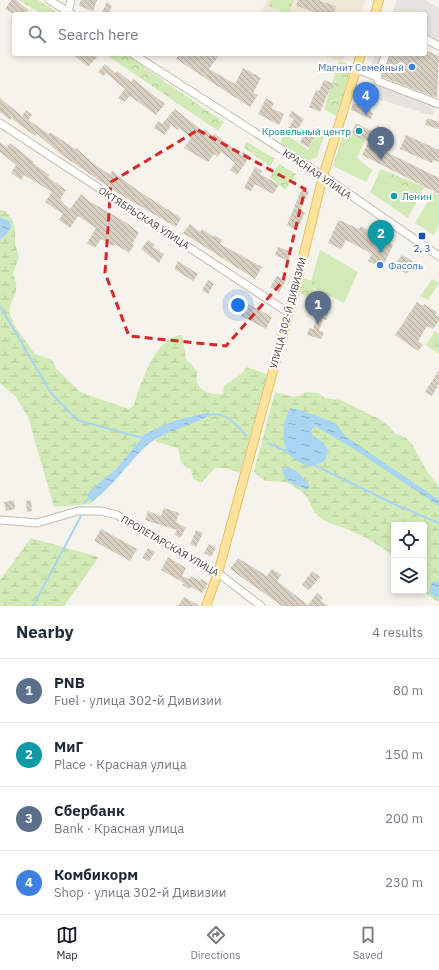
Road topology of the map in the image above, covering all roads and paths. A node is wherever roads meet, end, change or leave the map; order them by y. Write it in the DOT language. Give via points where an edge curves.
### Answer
graph roads {
  1 [pos="49,0"];
  2 [pos="71,0"];
  3 [pos="379,0"];
  4 [pos="68,12"];
  5 [pos="70,12"];
  6 [pos="376,12"];
  7 [pos="427,41"];
  8 [pos="439,46"];
  9 [pos="136,56"];
  10 [pos="360,56"];
  11 [pos="385,56"];
  12 [pos="356,69"];
  13 [pos="377,77"];
  14 [pos="439,104"];
  15 [pos="0,123"];
  16 [pos="323,176"];
  17 [pos="439,256"];
  18 [pos="289,313"];
  19 [pos="0,520"];
  20 [pos="218,573"];
  21 [pos="206,606"];
  22 [pos="262,606"];
  1 -- 4 [label="street"];
  2 -- 5 [label="street"];
  3 -- 6 [label="main road"];
  7 -- 8 [label="street"];
  9 -- 16 [label="street, КРАСНАЯ УЛИЦА"];
  10 -- 12 [label="main road, УЛИЦА 302-Й ДИВИЗИИ"];
  11 -- 13 [label="street"];
  12 -- 13 [label="street"];
  12 -- 16 [label="main road, УЛИЦА 302-Й ДИВИЗИИ"];
  13 -- 14 [label="street" via="378,81"];
  15 -- 18 [label="street, ОКТЯБРЬСКАЯ УЛИЦА"];
  16 -- 17 [label="street, КРАСНАЯ УЛИЦА" via="344,193"];
  16 -- 18 [label="main road, УЛИЦА 302-Й ДИВИЗИИ"];
  18 -- 20 [label="main road, УЛИЦА 302-Й ДИВИЗИИ"];
  19 -- 20 [label="street, ПРОЛЕТАРСКАЯ УЛИЦА" via="37,523 78,511 101,511 117,515"];
  20 -- 21 [label="main road, УЛИЦА 302-Й ДИВИЗИИ"];
  20 -- 22 [label="street, ПРОЛЕТАРСКАЯ УЛИЦА"];
}
